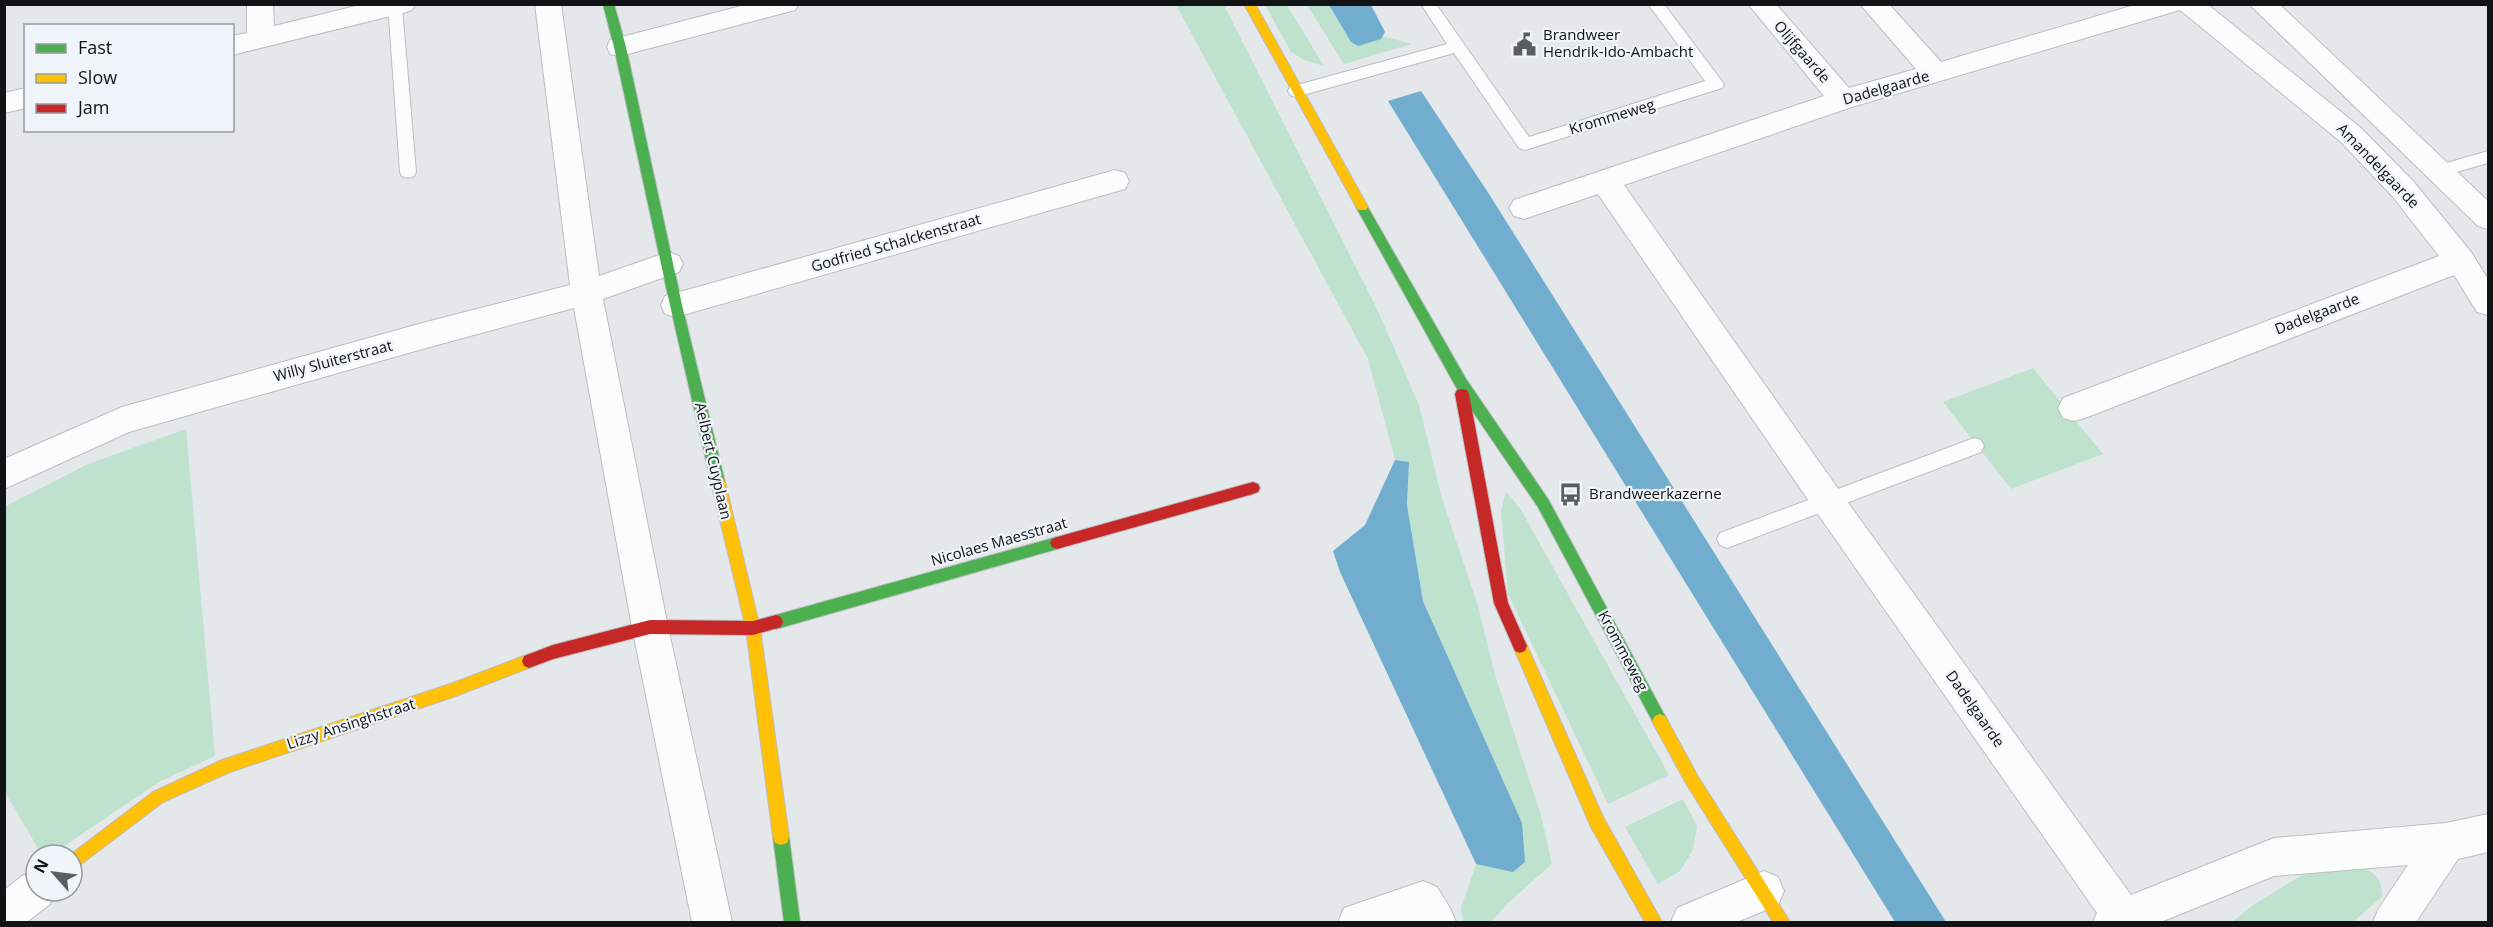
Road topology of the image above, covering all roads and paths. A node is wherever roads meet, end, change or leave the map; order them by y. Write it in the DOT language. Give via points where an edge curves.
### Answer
graph roads {
  1 [pos="260,4"];
  2 [pos="548,4"];
  3 [pos="608,4"];
  4 [pos="786,4"];
  5 [pos="1249,4"];
  6 [pos="1428,4"];
  7 [pos="1655,4"];
  8 [pos="1761,4"];
  9 [pos="1873,4"];
  10 [pos="2171,4"];
  11 [pos="2189,4"];
  12 [pos="2262,4"];
  13 [pos="398,6"];
  14 [pos="261,39"];
  15 [pos="234,46"];
  16 [pos="620,47"];
  17 [pos="1457,47"];
  18 [pos="1936,73"];
  19 [pos="1296,91"];
  20 [pos="24,98"];
  21 [pos="1843,100"];
  22 [pos="4,103"];
  23 [pos="2488,157"];
  24 [pos="2439,171"];
  25 [pos="408,172"];
  26 [pos="1115,181"];
  27 [pos="1605,181"];
  28 [pos="1524,208"];
  29 [pos="2488,218"];
  30 [pos="2460,260"];
  31 [pos="668,264"];
  32 [pos="586,293"];
  33 [pos="2488,303"];
  34 [pos="676,305"];
  35 [pos="1461,383"];
  36 [pos="2074,408"];
  37 [pos="1974,446"];
  38 [pos="4,475"];
  39 [pos="1253,488"];
  40 [pos="1827,500"];
  41 [pos="1726,539"];
  42 [pos="650,627"];
  43 [pos="753,628"];
  44 [pos="2488,833"];
  45 [pos="2446,842"];
  46 [pos="84,854"];
  47 [pos="24,900"];
  48 [pos="1773,907"];
  49 [pos="4,916"];
  50 [pos="2122,921"];
  51 [pos="712,922"];
  52 [pos="792,922"];
  53 [pos="1358,922"];
  54 [pos="1436,922"];
  55 [pos="1654,922"];
  56 [pos="1690,922"];
  57 [pos="2393,922"];
  1 -- 14 [label="street"];
  2 -- 32 [label="street"];
  3 -- 16 [label="street, Aelbert Cuyplaan"];
  4 -- 16 [label="street"];
  5 -- 19 [label="street, Krommeweg"];
  6 -- 17 [label="lane, Krommeweg"];
  7 -- 17 [label="lane, Krommeweg" via="1716,84 1525,144"];
  8 -- 21 [label="street, Olijfgaarde"];
  9 -- 18 [label="street"];
  10 -- 18 [label="street, Dadelgaarde"];
  11 -- 30 [label="street, Amandelgaarde" via="2351,135 2403,189"];
  12 -- 24 [label="street"];
  13 -- 14 [label="street"];
  13 -- 25 [label="lane"];
  14 -- 15 [label="street"];
  16 -- 31 [label="street, Aelbert Cuyplaan"];
  17 -- 19 [label="lane"];
  18 -- 21 [label="street, Dadelgaarde"];
  19 -- 35 [label="street, Krommeweg"];
  20 -- 22 [label="street"];
  21 -- 27 [label="street, Dadelgaarde"];
  23 -- 24 [label="lane"];
  24 -- 29 [label="street"];
  26 -- 34 [label="street, Godfried Schalckenstraat"];
  27 -- 28 [label="street, Dadelgaarde"];
  27 -- 40 [label="street, Dadelgaarde"];
  30 -- 33 [label="street, Amandelgaarde"];
  30 -- 36 [label="street, Dadelgaarde"];
  31 -- 32 [label="street, Willy Sluiterstraat"];
  31 -- 34 [label="street, Aelbert Cuyplaan"];
  32 -- 38 [label="street, Willy Sluiterstraat" via="122,421"];
  32 -- 42 [label="street"];
  34 -- 43 [label="street, Aelbert Cuyplaan"];
  35 -- 48 [label="street, Krommeweg" via="1543,503 1692,780"];
  35 -- 55 [label="street, Krommeweg" via="1501,603 1597,822"];
  37 -- 40 [label="lane"];
  39 -- 43 [label="street, Nicolaes Maesstraat"];
  40 -- 41 [label="lane"];
  40 -- 50 [label="street, Dadelgaarde"];
  42 -- 43 [label="street, Nicolaes Maesstraat"];
  42 -- 46 [label="street, Lizzy Ansinghstraat" via="553,652 453,690 227,765 158,797"];
  42 -- 51 [label="street"];
  43 -- 52 [label="street, Aelbert Cuyplaan"];
  44 -- 45 [label="street, Dadelgaarde"];
  45 -- 50 [label="street, Dadelgaarde" via="2274,857"];
  45 -- 57 [label="street"];
  47 -- 49 [label="street"];
  48 -- 56 [label="street"];
  53 -- 54 [label="street" via="1423,901"];
}
